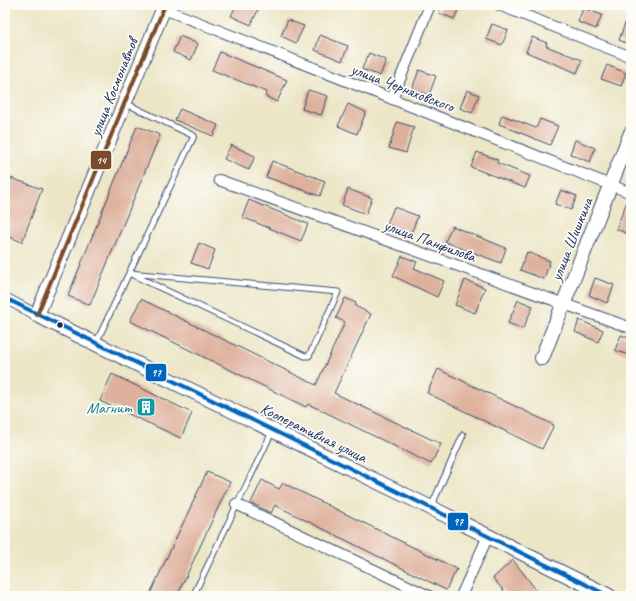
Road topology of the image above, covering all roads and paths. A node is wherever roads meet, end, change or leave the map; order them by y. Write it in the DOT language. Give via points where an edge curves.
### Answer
graph roads {
  1 [pos="430,5"];
  2 [pos="499,5"];
  3 [pos="165,7"];
  4 [pos="631,57"];
  5 [pos="392,99"];
  6 [pos="125,103"];
  7 [pos="631,133"];
  8 [pos="219,180"];
  9 [pos="611,185"];
  10 [pos="631,193"];
  11 [pos="129,273"];
  12 [pos="5,298"];
  13 [pos="564,304"];
  14 [pos="37,315"];
  15 [pos="631,328"];
  16 [pos="96,344"];
  17 [pos="542,358"];
  18 [pos="273,431"];
  19 [pos="463,435"];
  20 [pos="236,504"];
  21 [pos="431,507"];
  22 [pos="488,536"];
  23 [pos="193,596"];
  24 [pos="429,596"];
  25 [pos="461,596"];
  26 [pos="609,596"];
  1 -- 5 [label="street"];
  2 -- 4 [label="street"];
  3 -- 5 [label="street, улица Черняховского"];
  3 -- 6 [label="street, улица Космонавтов"];
  5 -- 9 [label="street, улица Черняховского"];
  6 -- 11 [label="lane" via="194,136"];
  6 -- 14 [label="street, улица Космонавтов"];
  7 -- 9 [label="street, улица Шишкина"];
  8 -- 13 [label="street, улица Панфилова"];
  9 -- 10 [label="street, улица Черняховского"];
  9 -- 13 [label="street, улица Шишкина"];
  11 -- 11 [label="lane" via="305,356 309,356 338,292"];
  11 -- 16 [label="lane"];
  12 -- 14 [label="street, Кооперативная улица"];
  13 -- 15 [label="street, улица Панфилова"];
  13 -- 17 [label="street, улица Шишкина"];
  14 -- 16 [label="street, Кооперативная улица"];
  16 -- 18 [label="street, Кооперативная улица"];
  18 -- 20 [label="lane"];
  18 -- 21 [label="street, Кооперативная улица"];
  19 -- 21 [label="lane"];
  20 -- 23 [label="lane"];
  20 -- 24 [label="street"];
  21 -- 22 [label="street, Кооперативная улица"];
  22 -- 25 [label="street"];
  22 -- 26 [label="street, Кооперативная улица"];
}
